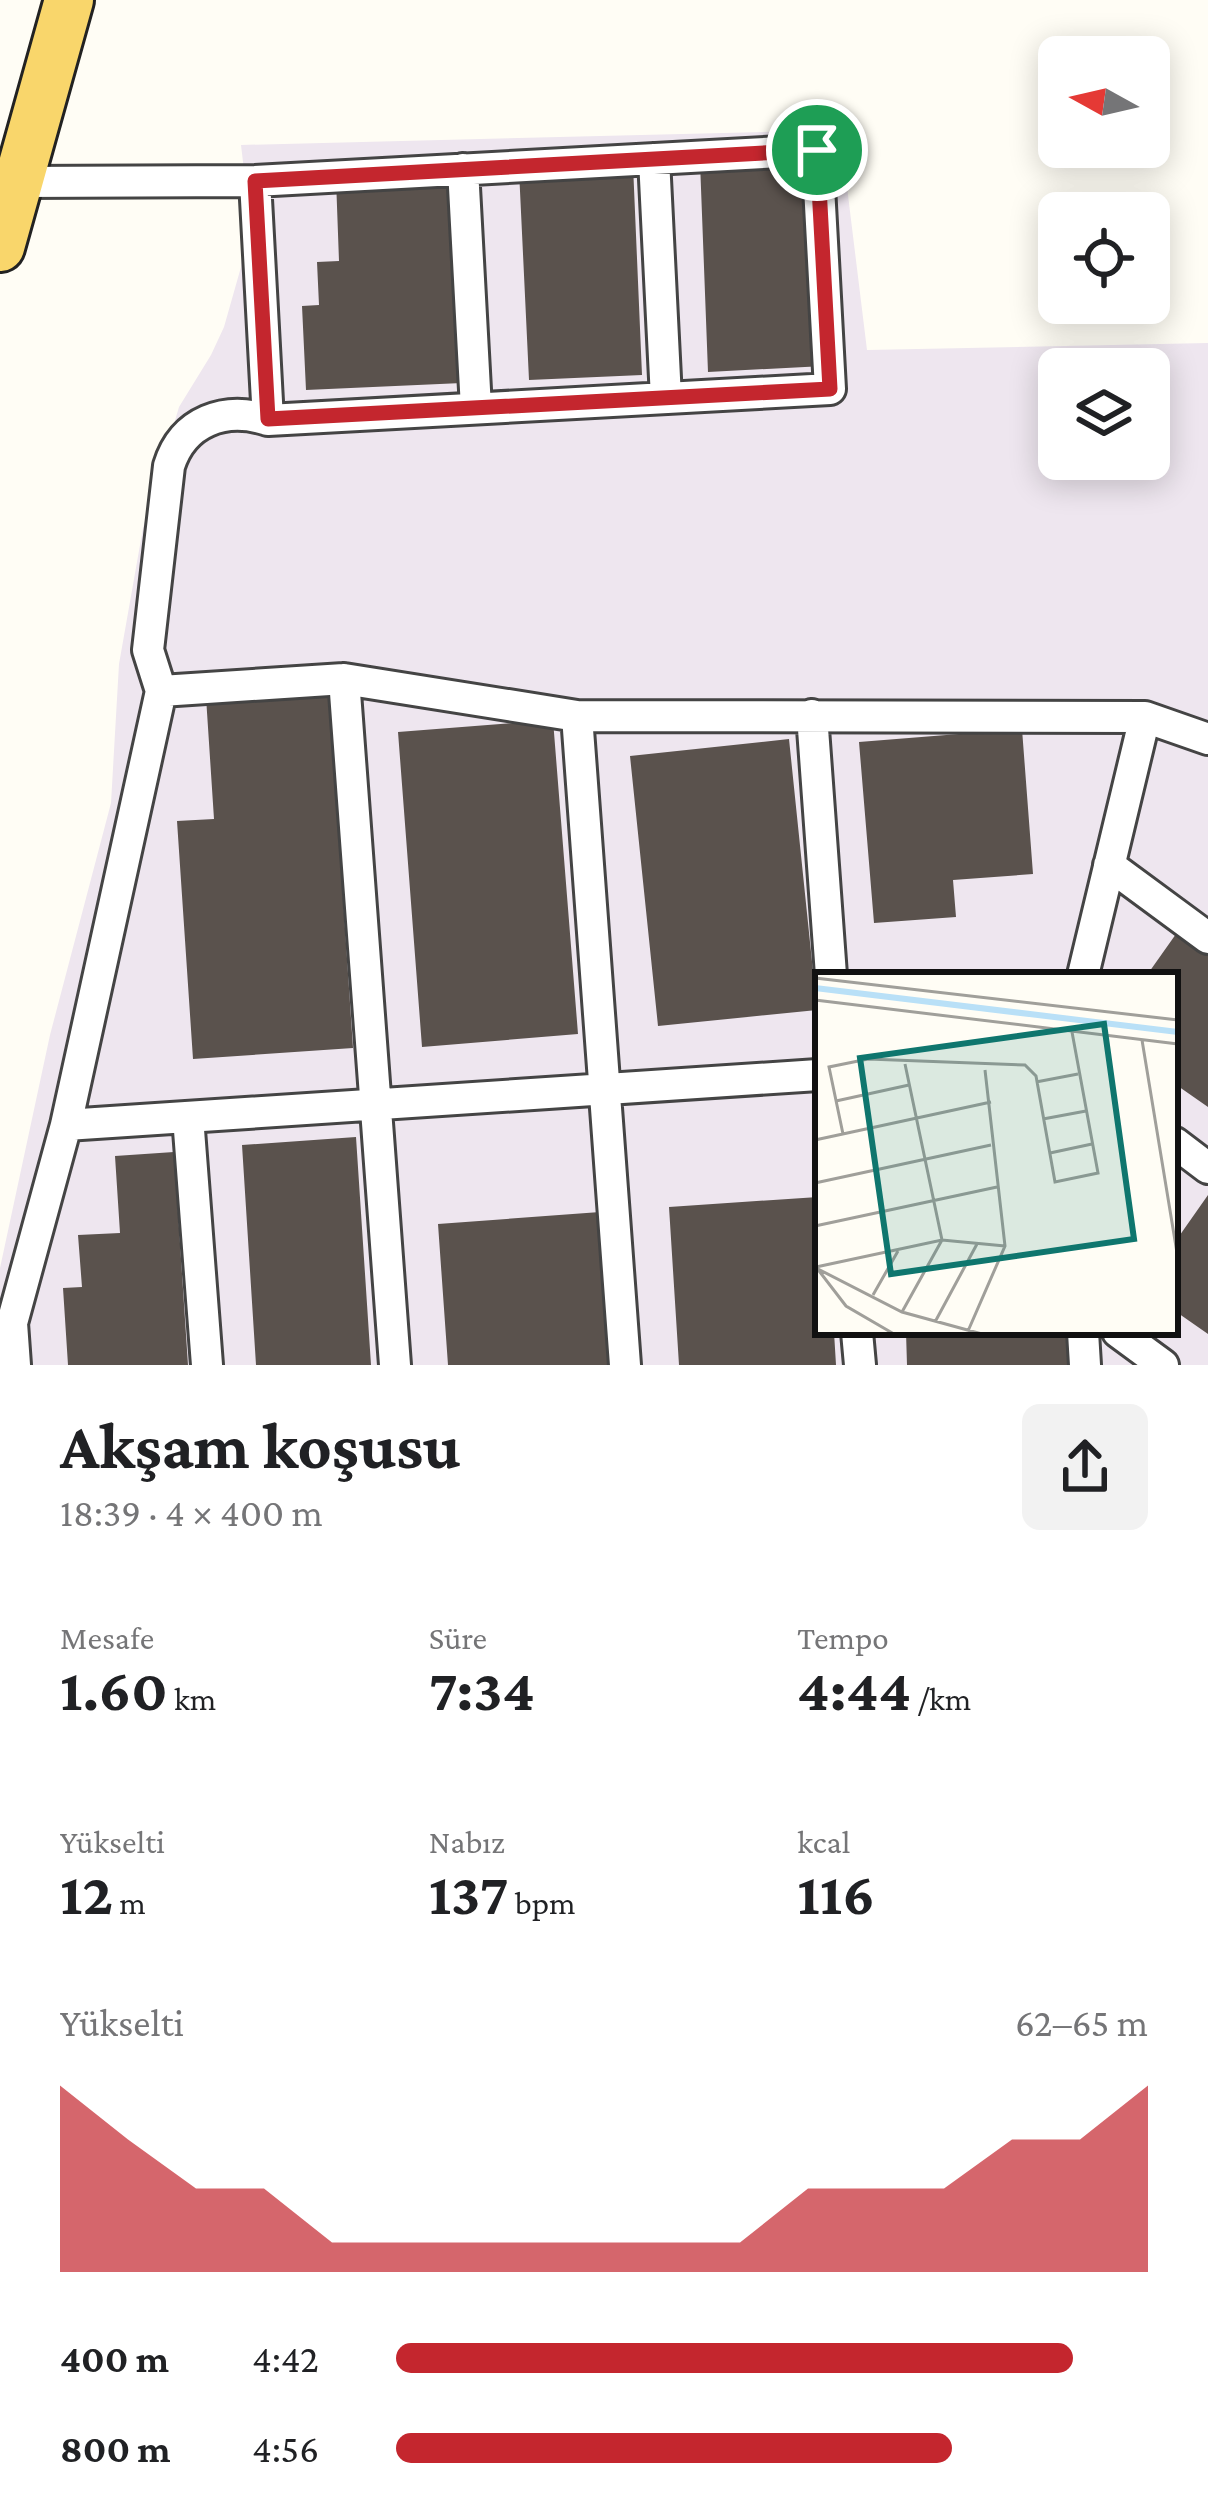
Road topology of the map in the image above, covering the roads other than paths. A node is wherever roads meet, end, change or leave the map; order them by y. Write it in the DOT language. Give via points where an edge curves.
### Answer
graph roads {
  1 [pos="69,0"];
  2 [pos="654,159"];
  3 [pos="463,169"];
  4 [pos="255,181"];
  5 [pos="19,182"];
  6 [pos="0,247"];
  7 [pos="666,398"];
  8 [pos="476,408"];
  9 [pos="268,419"];
  10 [pos="344,679"];
  11 [pos="161,691"];
  12 [pos="812,715"];
  13 [pos="578,716"];
  14 [pos="1145,717"];
  15 [pos="1208,739"];
  16 [pos="1109,865"];
  17 [pos="1208,938"];
  18 [pos="831,972"];
  19 [pos="1084,972"];
  20 [pos="815,1075"];
  21 [pos="605,1089"];
  22 [pos="375,1105"];
  23 [pos="188,1117"];
  24 [pos="66,1125"];
  25 [pos="1178,1145"];
  26 [pos="1208,1168"];
  27 [pos="857,1335"];
  28 [pos="1083,1335"];
  29 [pos="1122,1335"];
  30 [pos="15,1365"];
  31 [pos="207,1365"];
  32 [pos="394,1365"];
  33 [pos="625,1365"];
  34 [pos="860,1365"];
  35 [pos="1085,1365"];
  36 [pos="1162,1365"];
  1 -- 5 [label="main road"];
  2 -- 3 [label="street"];
  2 -- 7 [label="street"];
  2 -- 7 [label="street" via="817,150 830,389"];
  3 -- 4 [label="street"];
  3 -- 8 [label="street"];
  4 -- 5 [label="street"];
  4 -- 9 [label="street"];
  5 -- 6 [label="main road"];
  7 -- 8 [label="street"];
  8 -- 9 [label="street"];
  9 -- 11 [label="street" via="219,415 190,430 173,454 148,650"];
  10 -- 11 [label="street"];
  10 -- 13 [label="street"];
  10 -- 22 [label="street"];
  11 -- 24 [label="street"];
  12 -- 13 [label="street"];
  12 -- 14 [label="street"];
  12 -- 18 [label="street"];
  13 -- 21 [label="street"];
  14 -- 15 [label="street"];
  14 -- 16 [label="street"];
  16 -- 17 [label="street"];
  16 -- 19 [label="street"];
  20 -- 21 [label="street"];
  21 -- 22 [label="street"];
  21 -- 33 [label="street"];
  22 -- 23 [label="street"];
  22 -- 32 [label="street"];
  23 -- 24 [label="street"];
  23 -- 31 [label="street"];
  24 -- 30 [label="street" via="12,1323"];
  25 -- 26 [label="street"];
  27 -- 34 [label="street"];
  28 -- 35 [label="street"];
  29 -- 36 [label="street"];
}
